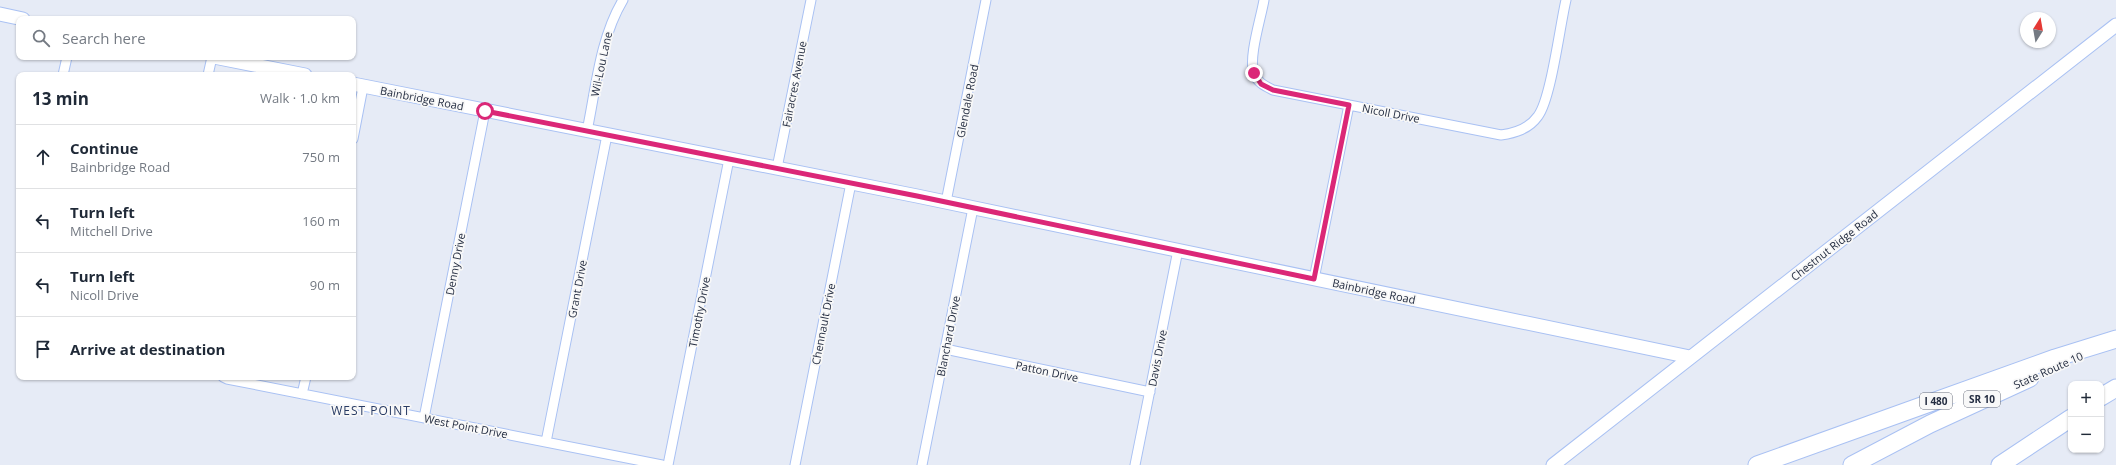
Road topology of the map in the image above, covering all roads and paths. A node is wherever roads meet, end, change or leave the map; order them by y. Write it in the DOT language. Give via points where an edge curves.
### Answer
graph roads {
  1 [pos="623,0"];
  2 [pos="811,0"];
  3 [pos="986,0"];
  4 [pos="1264,0"];
  5 [pos="1566,0"];
  6 [pos="0,14"];
  7 [pos="16,17"];
  8 [pos="2116,25"];
  9 [pos="66,60"];
  10 [pos="212,60"];
  11 [pos="228,60"];
  12 [pos="64,72"];
  13 [pos="209,72"];
  14 [pos="290,72"];
  15 [pos="358,86"];
  16 [pos="1349,105"];
  17 [pos="356,107"];
  18 [pos="485,111"];
  19 [pos="588,131"];
  20 [pos="607,135"];
  21 [pos="729,159"];
  22 [pos="777,168"];
  23 [pos="851,183"];
  24 [pos="946,202"];
  25 [pos="973,208"];
  26 [pos="1178,250"];
  27 [pos="1314,279"];
  28 [pos="2116,339"];
  29 [pos="945,349"];
  30 [pos="1690,357"];
  31 [pos="237,380"];
  32 [pos="305,380"];
  33 [pos="2116,388"];
  34 [pos="1150,392"];
  35 [pos="302,394"];
  36 [pos="2104,395"];
  37 [pos="424,418"];
  38 [pos="2068,420"];
  39 [pos="546,442"];
  40 [pos="2004,463"];
  41 [pos="662,465"];
  42 [pos="668,465"];
  43 [pos="795,465"];
  44 [pos="922,465"];
  45 [pos="1135,465"];
  46 [pos="1553,465"];
  47 [pos="1757,465"];
  48 [pos="1852,465"];
  1 -- 19 [label="street, Wil-Lou Lane" via="606,39"];
  2 -- 22 [label="street, Fairacres Avenue"];
  3 -- 24 [label="street, Glendale Road"];
  4 -- 16 [label="street, Nicoll Drive" via="1252,59 1256,79 1273,90"];
  5 -- 16 [label="street, Nicoll Drive" via="1546,99 1533,122 1520,131 1501,135"];
  6 -- 7 [label="street"];
  8 -- 30 [label="street, Chestnut Ridge Road"];
  9 -- 12 [label="street"];
  10 -- 13 [label="street"];
  11 -- 14 [label="street"];
  15 -- 17 [label="street"];
  15 -- 18 [label="street, Bainbridge Road"];
  16 -- 27 [label="street"];
  18 -- 19 [label="street, Bainbridge Road"];
  18 -- 37 [label="street, Denny Drive"];
  19 -- 20 [label="street, Bainbridge Road"];
  20 -- 21 [label="street, Bainbridge Road"];
  20 -- 39 [label="street, Grant Drive"];
  21 -- 22 [label="street, Bainbridge Road"];
  21 -- 42 [label="street, Timothy Drive"];
  22 -- 23 [label="street, Bainbridge Road"];
  23 -- 24 [label="street, Bainbridge Road"];
  23 -- 43 [label="street, Chennault Drive"];
  24 -- 25 [label="street, Bainbridge Road"];
  25 -- 26 [label="street, Bainbridge Road"];
  25 -- 29 [label="street, Blanchard Drive"];
  26 -- 27 [label="street, Bainbridge Road"];
  26 -- 34 [label="street, Davis Drive"];
  27 -- 30 [label="street, Bainbridge Road"];
  28 -- 47 [label="highway, I 480" via="2048,360"];
  28 -- 48 [label="highway, State Route 10 / SR 10" via="1955,412"];
  29 -- 34 [label="street, Patton Drive"];
  29 -- 44 [label="street, Blanchard Drive"];
  30 -- 46 [label="street, Chestnut Ridge Road"];
  31 -- 35 [label="street, West Point Drive"];
  32 -- 35 [label="street"];
  33 -- 36 [label="highway"];
  34 -- 45 [label="street, Davis Drive"];
  35 -- 37 [label="street, West Point Drive"];
  37 -- 39 [label="street, West Point Drive"];
  38 -- 40 [label="highway"];
  39 -- 41 [label="street, West Point Drive"];
}
